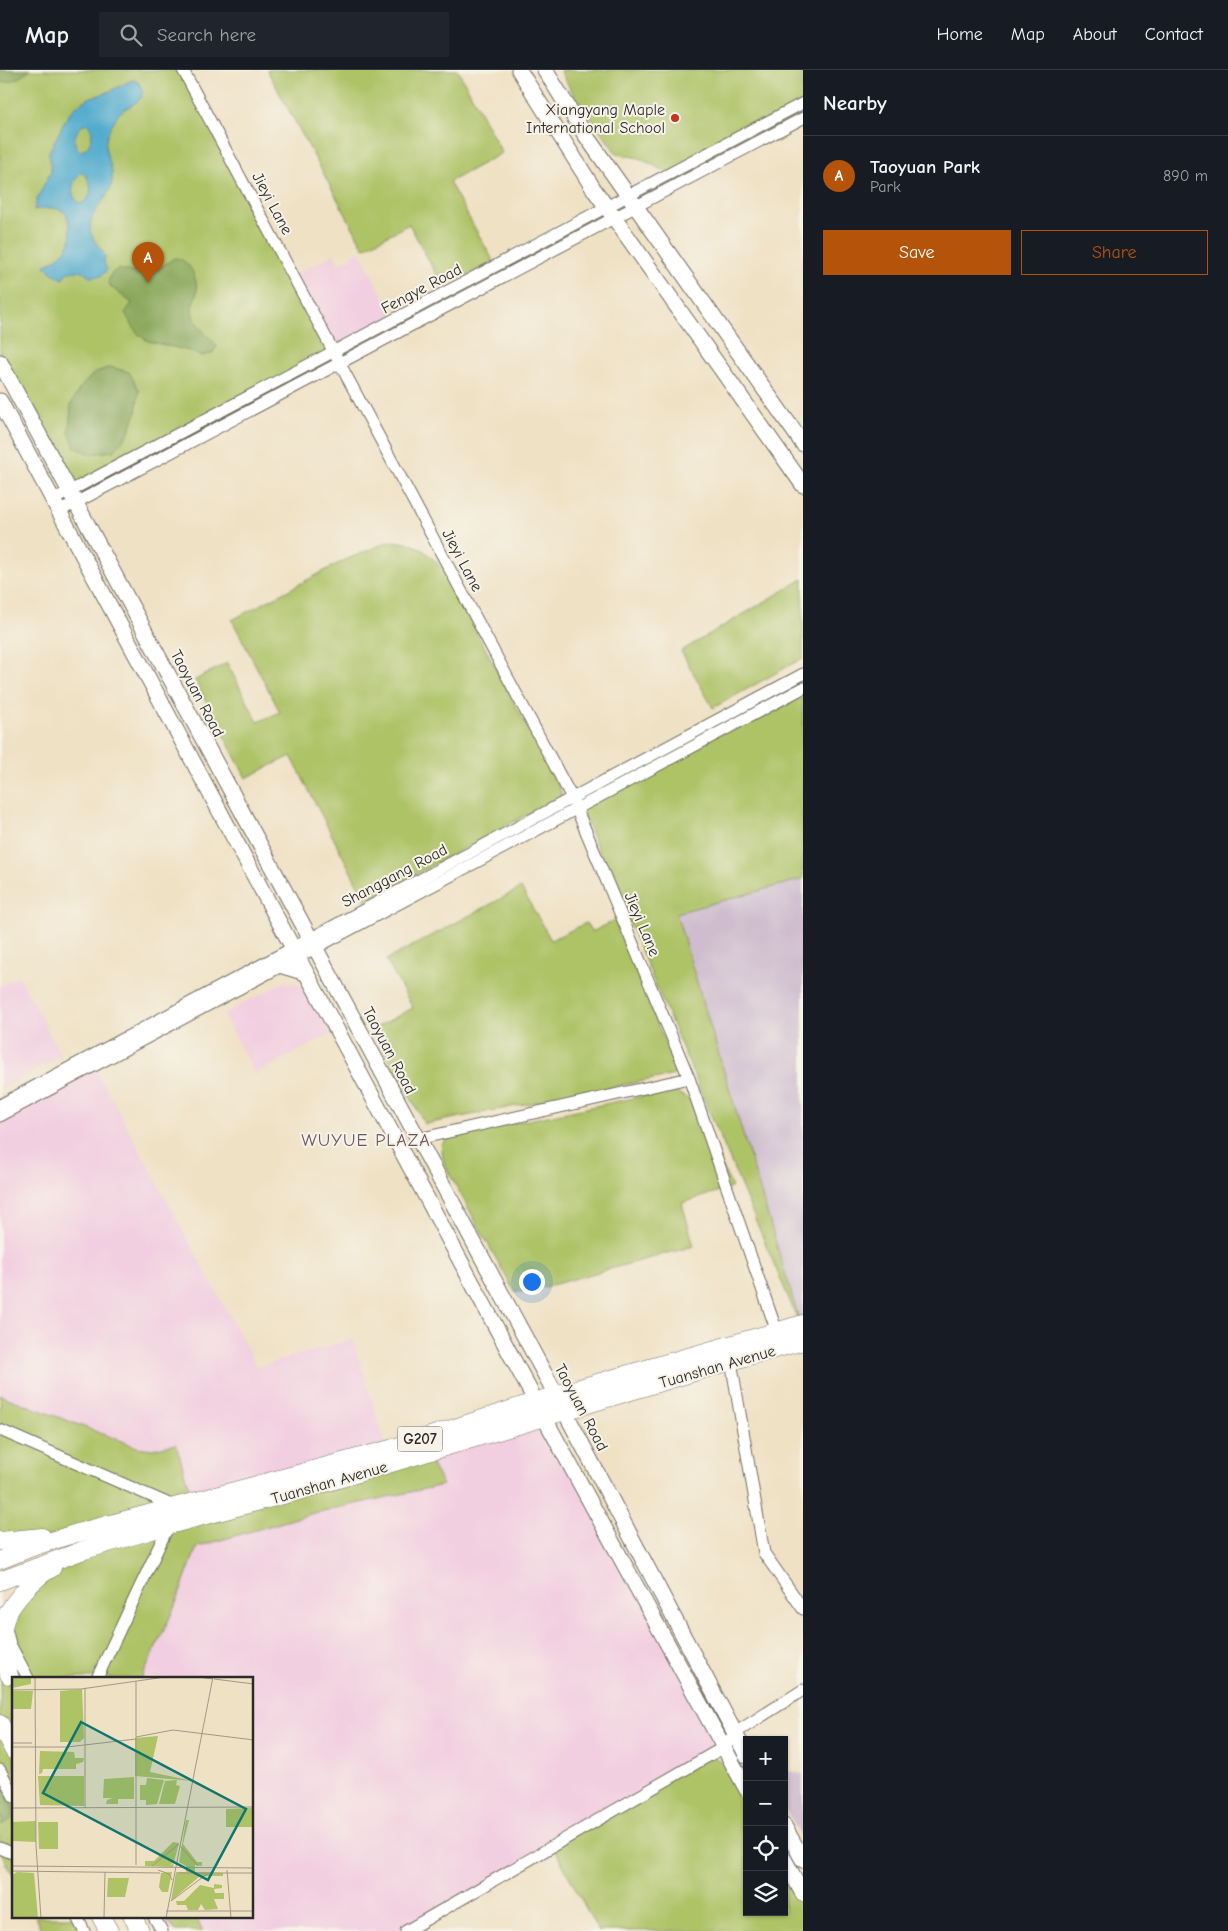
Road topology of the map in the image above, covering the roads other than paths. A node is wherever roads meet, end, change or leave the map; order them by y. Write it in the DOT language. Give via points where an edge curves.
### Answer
graph roads {
  1 [pos="183,70"];
  2 [pos="519,70"];
  3 [pos="545,70"];
  4 [pos="803,103"];
  5 [pos="803,118"];
  6 [pos="633,201"];
  7 [pos="611,213"];
  8 [pos="334,352"];
  9 [pos="0,362"];
  10 [pos="340,363"];
  11 [pos="0,401"];
  12 [pos="803,444"];
  13 [pos="803,485"];
  14 [pos="73,497"];
  15 [pos="57,506"];
  16 [pos="803,674"];
  17 [pos="803,688"];
  18 [pos="574,803"];
  19 [pos="301,922"];
  20 [pos="284,930"];
  21 [pos="330,934"];
  22 [pos="313,943"];
  23 [pos="296,952"];
  24 [pos="278,962"];
  25 [pos="324,965"];
  26 [pos="309,976"];
  27 [pos="689,1078"];
  28 [pos="0,1105"];
  29 [pos="0,1116"];
  30 [pos="418,1139"];
  31 [pos="803,1324"];
  32 [pos="777,1332"];
  33 [pos="803,1342"];
  34 [pos="730,1361"];
  35 [pos="556,1395"];
  36 [pos="536,1401"];
  37 [pos="564,1411"];
  38 [pos="544,1417"];
  39 [pos="0,1430"];
  40 [pos="176,1507"];
  41 [pos="169,1525"];
  42 [pos="77,1533"];
  43 [pos="0,1542"];
  44 [pos="87,1550"];
  45 [pos="0,1560"];
  46 [pos="0,1581"];
  47 [pos="803,1609"];
  48 [pos="4,1622"];
  49 [pos="0,1658"];
  50 [pos="27,1677"];
  51 [pos="98,1677"];
  52 [pos="11,1680"];
  53 [pos="803,1690"];
  54 [pos="0,1724"];
  55 [pos="735,1734"];
  56 [pos="12,1746"];
  57 [pos="724,1748"];
  58 [pos="743,1749"];
  59 [pos="0,1770"];
  60 [pos="743,1783"];
  61 [pos="12,1793"];
  62 [pos="788,1833"];
  63 [pos="0,1848"];
  64 [pos="12,1853"];
  65 [pos="803,1860"];
  66 [pos="788,1866"];
  67 [pos="803,1894"];
  68 [pos="102,1918"];
  69 [pos="134,1918"];
  70 [pos="155,1918"];
  71 [pos="108,1931"];
  72 [pos="140,1931"];
  73 [pos="162,1931"];
  74 [pos="406,1931"];
  1 -- 8 [label="street, Jieyi Lane"];
  2 -- 7 [label="main road"];
  3 -- 6 [label="main road" via="584,133"];
  4 -- 6 [label="street, Fengye Road"];
  5 -- 6 [label="street, Fengye Road"];
  6 -- 7 [label="street, Fengye Road"];
  6 -- 12 [label="main road"];
  7 -- 8 [label="street, Fengye Road"];
  7 -- 10 [label="street, Fengye Road"];
  7 -- 13 [label="main road"];
  8 -- 10 [label="street, Jieyi Lane"];
  8 -- 14 [label="street, Fengye Road"];
  9 -- 14 [label="main road, Taoyuan Road"];
  10 -- 14 [label="street, Fengye Road"];
  10 -- 18 [label="street, Jieyi Lane"];
  11 -- 15 [label="main road"];
  14 -- 15 [label="street, Fengye Road"];
  14 -- 19 [label="main road, Taoyuan Road"];
  15 -- 20 [label="main road"];
  16 -- 18 [label="street, Shanggang Road"];
  17 -- 18 [label="street, Shanggang Road"];
  18 -- 21 [label="street, Shanggang Road"];
  18 -- 27 [label="street, Jieyi Lane"];
  19 -- 21 [label="street"];
  19 -- 22 [label="main road, Taoyuan Road"];
  20 -- 23 [label="main road"];
  20 -- 24 [label="street"];
  21 -- 22 [label="street, Shanggang Road"];
  21 -- 25 [label="street"];
  22 -- 23 [label="street, Shanggang Road"];
  22 -- 25 [label="main road, Taoyuan Road"];
  23 -- 24 [label="street, Shanggang Road"];
  23 -- 26 [label="main road"];
  24 -- 26 [label="street"];
  24 -- 28 [label="street, Shanggang Road"];
  24 -- 29 [label="street, Shanggang Road"];
  25 -- 30 [label="main road, Taoyuan Road"];
  26 -- 36 [label="main road"];
  27 -- 30 [label="street"];
  27 -- 32 [label="street, Jieyi Lane"];
  30 -- 35 [label="main road, Taoyuan Road"];
  31 -- 32 [label="highway, Tuanshan Avenue / G207"];
  32 -- 35 [label="highway, Tuanshan Avenue / G207"];
  33 -- 34 [label="highway, Tuanshan Avenue / G207"];
  34 -- 37 [label="highway, Tuanshan Avenue / G207"];
  34 -- 47 [label="street" via="764,1553"];
  35 -- 36 [label="highway, Tuanshan Avenue / G207"];
  35 -- 37 [label="main road, Taoyuan Road"];
  36 -- 38 [label="main road"];
  36 -- 40 [label="highway, Tuanshan Avenue / G207" via="387,1450"];
  37 -- 38 [label="highway, Tuanshan Avenue / G207"];
  37 -- 55 [label="main road, Taoyuan Road"];
  38 -- 41 [label="highway, Tuanshan Avenue / G207" via="302,1490"];
  38 -- 57 [label="main road"];
  39 -- 40 [label="street"];
  40 -- 42 [label="highway, Tuanshan Avenue / G207"];
  41 -- 44 [label="highway, Tuanshan Avenue / G207"];
  41 -- 51 [label="street"];
  42 -- 43 [label="highway"];
  42 -- 45 [label="highway, Tuanshan Avenue / G207"];
  44 -- 46 [label="highway, Tuanshan Avenue / G207"];
  44 -- 48 [label="highway" via="45,1572 22,1592"];
  48 -- 50 [label="street" via="10,1644"];
  48 -- 52 [label="highway" via="3,1648"];
  49 -- 52 [label="highway"];
  53 -- 55 [label="street"];
  54 -- 56 [label="highway"];
  55 -- 57 [label="street"];
  55 -- 58 [label="main road, Taoyuan Road"];
  57 -- 60 [label="main road"];
  57 -- 74 [label="street"];
  59 -- 61 [label="street"];
  62 -- 65 [label="main road"];
  63 -- 64 [label="street"];
  66 -- 67 [label="main road"];
  68 -- 71 [label="highway"];
  69 -- 72 [label="highway"];
  70 -- 73 [label="street"];
}
